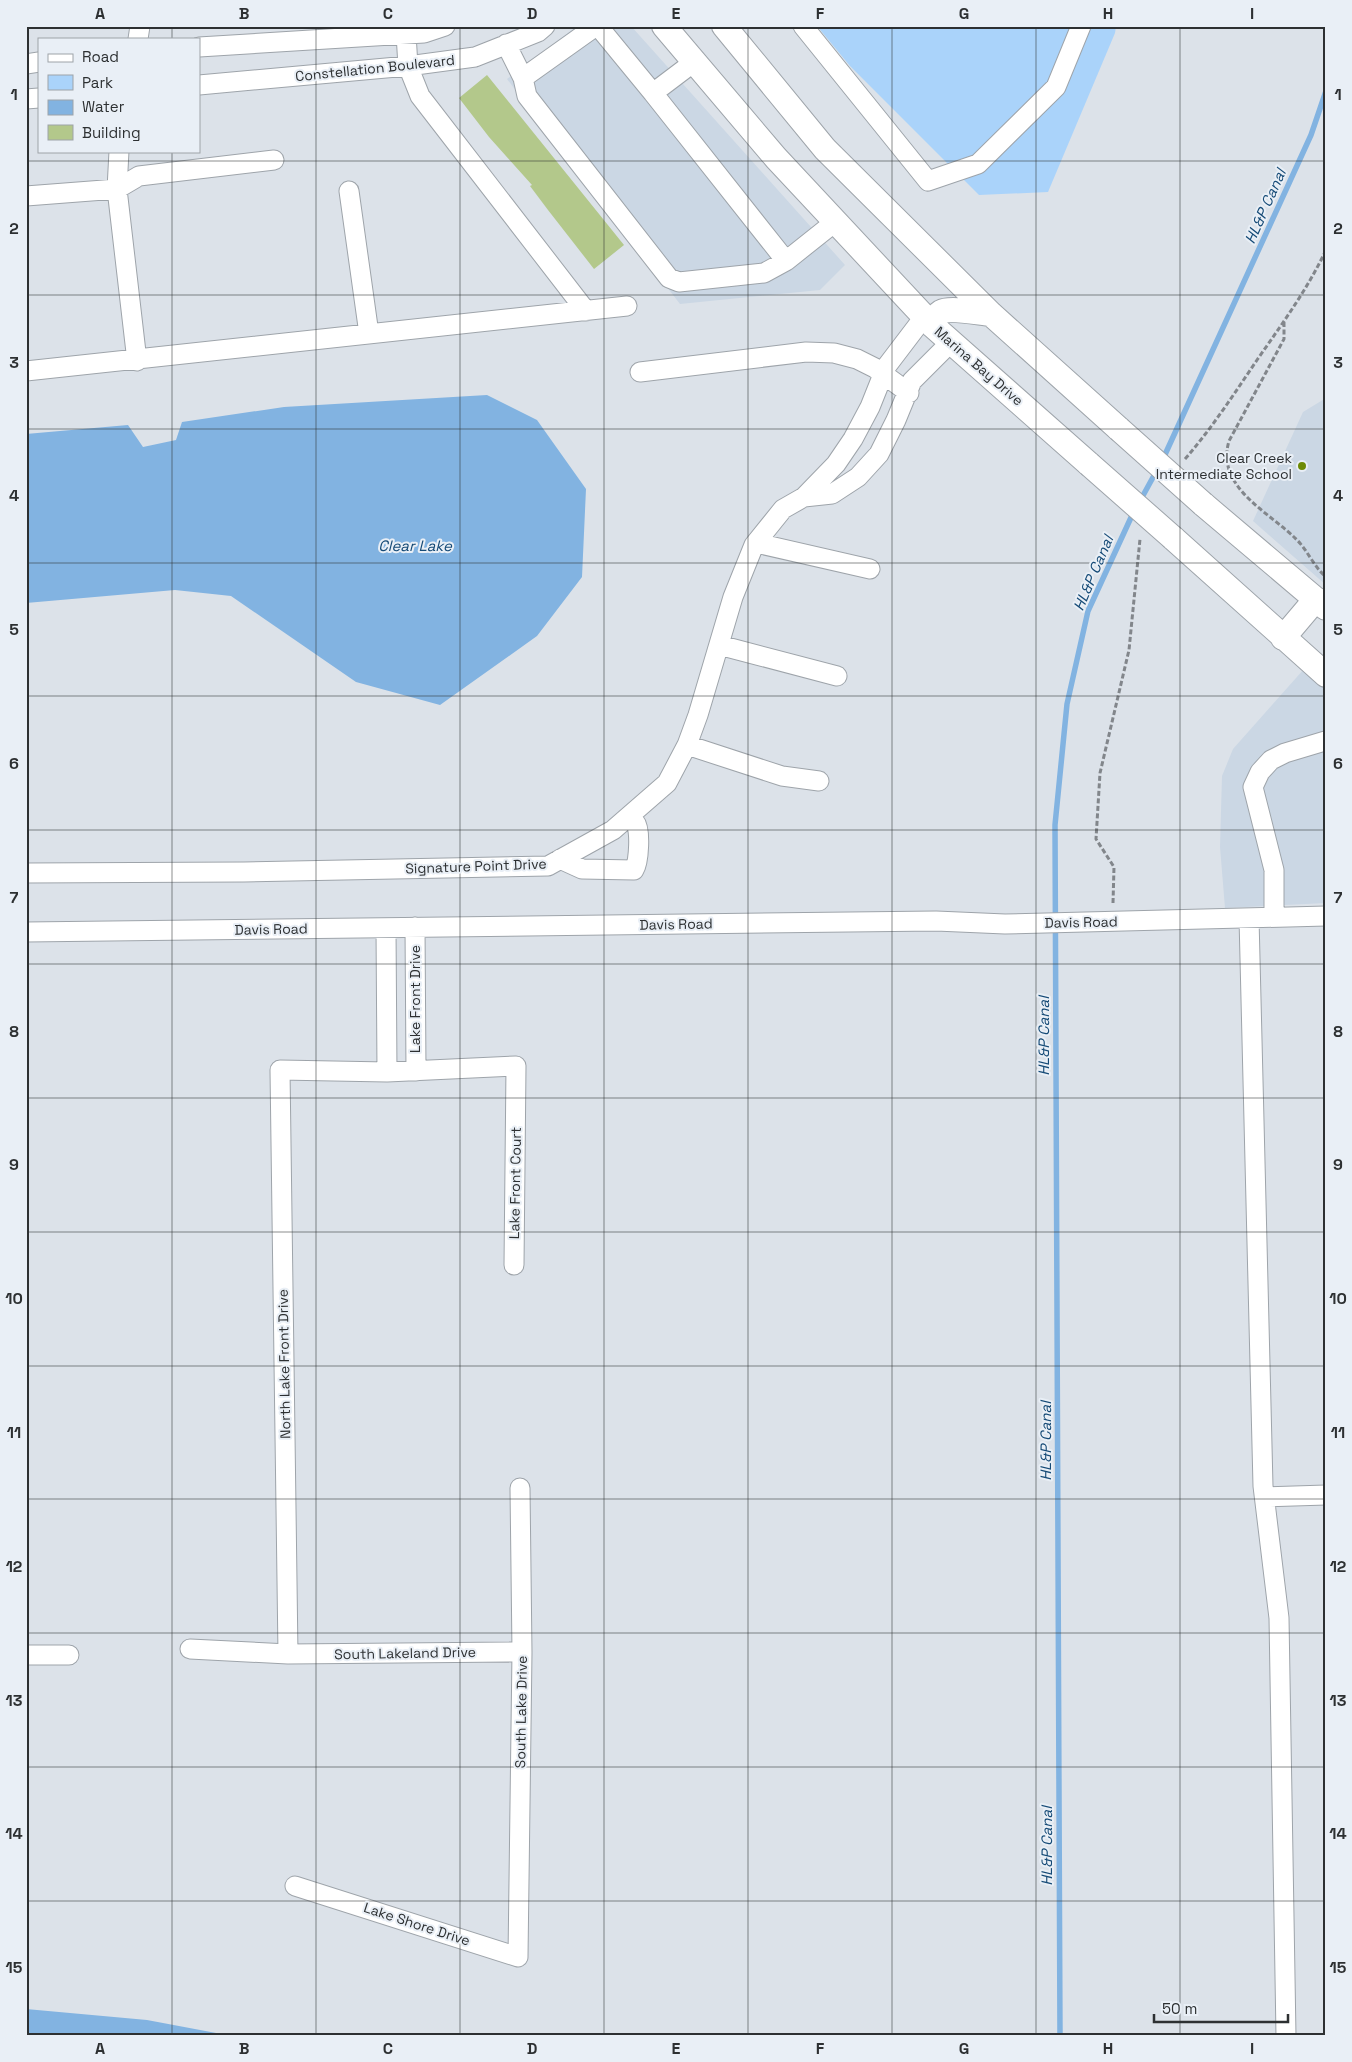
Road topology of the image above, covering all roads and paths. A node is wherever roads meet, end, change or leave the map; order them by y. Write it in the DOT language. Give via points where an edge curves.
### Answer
graph roads {
  1 [pos="445,26"];
  2 [pos="545,26"];
  3 [pos="597,26"];
  4 [pos="664,26"];
  5 [pos="724,26"];
  6 [pos="803,26"];
  7 [pos="1081,26"];
  8 [pos="406,34"];
  9 [pos="506,44"];
  10 [pos="200,47"];
  11 [pos="694,62"];
  12 [pos="408,66"];
  13 [pos="523,78"];
  14 [pos="200,85"];
  15 [pos="653,93"];
  16 [pos="118,152"];
  17 [pos="274,160"];
  18 [pos="117,189"];
  19 [pos="349,191"];
  20 [pos="26,196"];
  21 [pos="836,222"];
  22 [pos="1326,250"];
  23 [pos="786,261"];
  24 [pos="627,306"];
  25 [pos="586,311"];
  26 [pos="991,314"];
  27 [pos="929,322"];
  28 [pos="1284,322"];
  29 [pos="369,334"];
  30 [pos="951,342"];
  31 [pos="137,361"];
  32 [pos="26,371"];
  33 [pos="640,372"];
  34 [pos="883,376"];
  35 [pos="909,392"];
  36 [pos="1185,459"];
  37 [pos="804,497"];
  38 [pos="1140,538"];
  39 [pos="756,543"];
  40 [pos="870,569"];
  41 [pos="1326,577"];
  42 [pos="1321,603"];
  43 [pos="1283,638"];
  44 [pos="719,644"];
  45 [pos="1326,675"];
  46 [pos="837,676"];
  47 [pos="1325,741"];
  48 [pos="687,745"];
  49 [pos="819,781"];
  50 [pos="628,817"];
  51 [pos="560,859"];
  52 [pos="26,873"];
  53 [pos="1113,914"];
  54 [pos="1326,916"];
  55 [pos="1249,918"];
  56 [pos="1274,918"];
  57 [pos="415,927"];
  58 [pos="386,928"];
  59 [pos="26,932"];
  60 [pos="416,1071"];
  61 [pos="387,1072"];
  62 [pos="280,1075"];
  63 [pos="514,1266"];
  64 [pos="520,1488"];
  65 [pos="1326,1496"];
  66 [pos="1265,1497"];
  67 [pos="190,1649"];
  68 [pos="522,1652"];
  69 [pos="288,1654"];
  70 [pos="26,1655"];
  71 [pos="69,1655"];
  72 [pos="295,1886"];
  73 [pos="518,1935"];
  74 [pos="1286,2036"];
  1 -- 8 [label="street" via="424,33"];
  2 -- 9 [label="street, Constellation Boulevard" via="538,32"];
  3 -- 13 [label="street"];
  3 -- 15 [label="street"];
  4 -- 11 [label="main road, Marina Bay Drive"];
  5 -- 26 [label="main road" via="825,149"];
  6 -- 7 [label="street" via="928,181 978,164 1056,87"];
  8 -- 10 [label="street"];
  8 -- 12 [label="street"];
  9 -- 12 [label="street, Constellation Boulevard" via="475,57"];
  9 -- 13 [label="street"];
  11 -- 15 [label="street"];
  11 -- 21 [label="main road, Marina Bay Drive"];
  12 -- 14 [label="street, Constellation Boulevard"];
  12 -- 25 [label="street" via="420,96"];
  13 -- 23 [label="street" via="527,96 669,278 679,282 764,273"];
  15 -- 23 [label="street"];
  16 -- 18 [label="street"];
  17 -- 18 [label="street" via="139,176"];
  18 -- 20 [label="street"];
  18 -- 31 [label="street"];
  19 -- 29 [label="street"];
  21 -- 23 [label="street"];
  21 -- 27 [label="main road, Marina Bay Drive"];
  22 -- 28 [label="path" via="1311,281"];
  24 -- 25 [label="street"];
  25 -- 29 [label="street"];
  26 -- 27 [label="main road" via="949,310 940,312"];
  26 -- 42 [label="main road, bridge" via="1203,504"];
  27 -- 30 [label="main road, Marina Bay Drive"];
  27 -- 34 [label="street, Signature Point Drive" via="886,367"];
  28 -- 36 [label="path" via="1204,437"];
  28 -- 41 [label="path" via="1284,339 1226,449 1229,470 1241,491 1298,541"];
  29 -- 31 [label="street"];
  30 -- 35 [label="street, Signature Point Drive" via="912,381"];
  30 -- 43 [label="main road, Marina Bay Drive, bridge"];
  31 -- 32 [label="street"];
  33 -- 34 [label="street" via="806,352 834,353 857,359"];
  34 -- 35 [label="street"];
  34 -- 37 [label="street, Signature Point Drive" via="853,438 836,464"];
  35 -- 37 [label="street, Signature Point Drive" via="879,454 858,477 832,494"];
  37 -- 39 [label="street, Signature Point Drive" via="783,509"];
  38 -- 53 [label="path" via="1129,650 1100,773 1096,839 1114,867"];
  39 -- 40 [label="street"];
  39 -- 44 [label="street, Signature Point Drive" via="733,597"];
  42 -- 43 [label="main road"];
  43 -- 45 [label="main road, Marina Bay Drive"];
  44 -- 46 [label="street"];
  44 -- 48 [label="street, Signature Point Drive"];
  47 -- 56 [label="street" via="1271,760 1253,786 1274,870"];
  48 -- 49 [label="street" via="782,776"];
  48 -- 50 [label="street, Signature Point Drive" via="667,783"];
  50 -- 51 [label="street, Signature Point Drive" via="613,830"];
  50 -- 51 [label="street" via="638,829 638,864 634,870 582,869"];
  51 -- 52 [label="street, Signature Point Drive" via="548,866"];
  53 -- 55 [label="street, Davis Road"];
  53 -- 57 [label="street, Davis Road" via="1005,924 936,921"];
  54 -- 56 [label="street, Davis Road"];
  55 -- 56 [label="street, Davis Road"];
  55 -- 66 [label="street"];
  57 -- 58 [label="street, Davis Road"];
  57 -- 60 [label="street, Lake Front Drive"];
  58 -- 59 [label="street, Davis Road"];
  58 -- 61 [label="street, Lake Front Drive"];
  60 -- 61 [label="street, Lake Front Drive"];
  60 -- 63 [label="street, Lake Front Court" via="516,1066"];
  61 -- 62 [label="street, Lake Front Drive" via="280,1070"];
  62 -- 69 [label="street, North Lake Front Drive"];
  64 -- 68 [label="street, South Lake Drive"];
  65 -- 66 [label="street"];
  66 -- 74 [label="street" via="1279,1618"];
  67 -- 69 [label="street, South Lakeland Drive"];
  68 -- 69 [label="street, South Lakeland Drive"];
  68 -- 73 [label="street, South Lake Drive"];
  70 -- 71 [label="street"];
  72 -- 73 [label="street, Lake Shore Drive" via="518,1957"];
}
